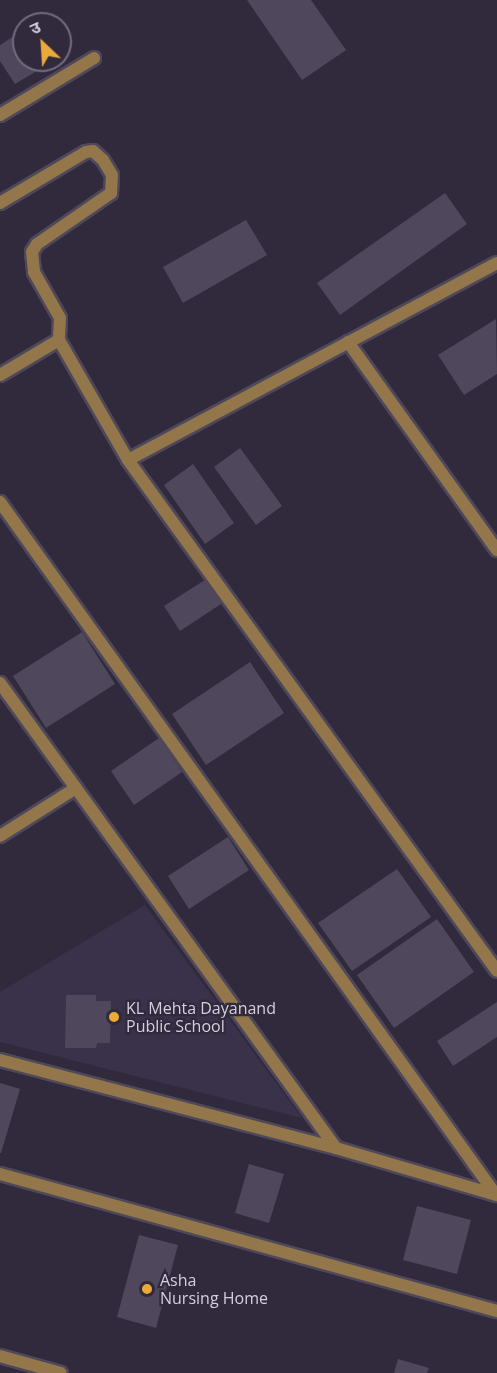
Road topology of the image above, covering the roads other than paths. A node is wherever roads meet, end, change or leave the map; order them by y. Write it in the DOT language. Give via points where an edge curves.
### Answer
graph roads {
  1 [pos="94,58"];
  2 [pos="0,115"];
  3 [pos="0,203"];
  4 [pos="497,263"];
  5 [pos="58,340"];
  6 [pos="348,342"];
  7 [pos="0,375"];
  8 [pos="128,460"];
  9 [pos="0,502"];
  10 [pos="497,550"];
  11 [pos="0,683"];
  12 [pos="12,700"];
  13 [pos="0,708"];
  14 [pos="76,788"];
  15 [pos="0,836"];
  16 [pos="497,971"];
  17 [pos="0,1060"];
  18 [pos="336,1148"];
  19 [pos="0,1174"];
  20 [pos="497,1195"];
  21 [pos="497,1311"];
  22 [pos="0,1356"];
  23 [pos="61,1373"];
  1 -- 2 [label="street"];
  3 -- 5 [label="street" via="86,152 99,155 112,175 111,193 37,244 32,252 34,272 60,318"];
  4 -- 6 [label="street"];
  5 -- 7 [label="street"];
  5 -- 8 [label="street"];
  6 -- 8 [label="street"];
  6 -- 10 [label="street"];
  8 -- 16 [label="street"];
  9 -- 20 [label="street"];
  11 -- 12 [label="street"];
  12 -- 13 [label="street"];
  12 -- 14 [label="street"];
  14 -- 15 [label="street"];
  14 -- 18 [label="street"];
  17 -- 18 [label="street"];
  18 -- 20 [label="street"];
  19 -- 21 [label="street"];
  22 -- 23 [label="street"];
}
